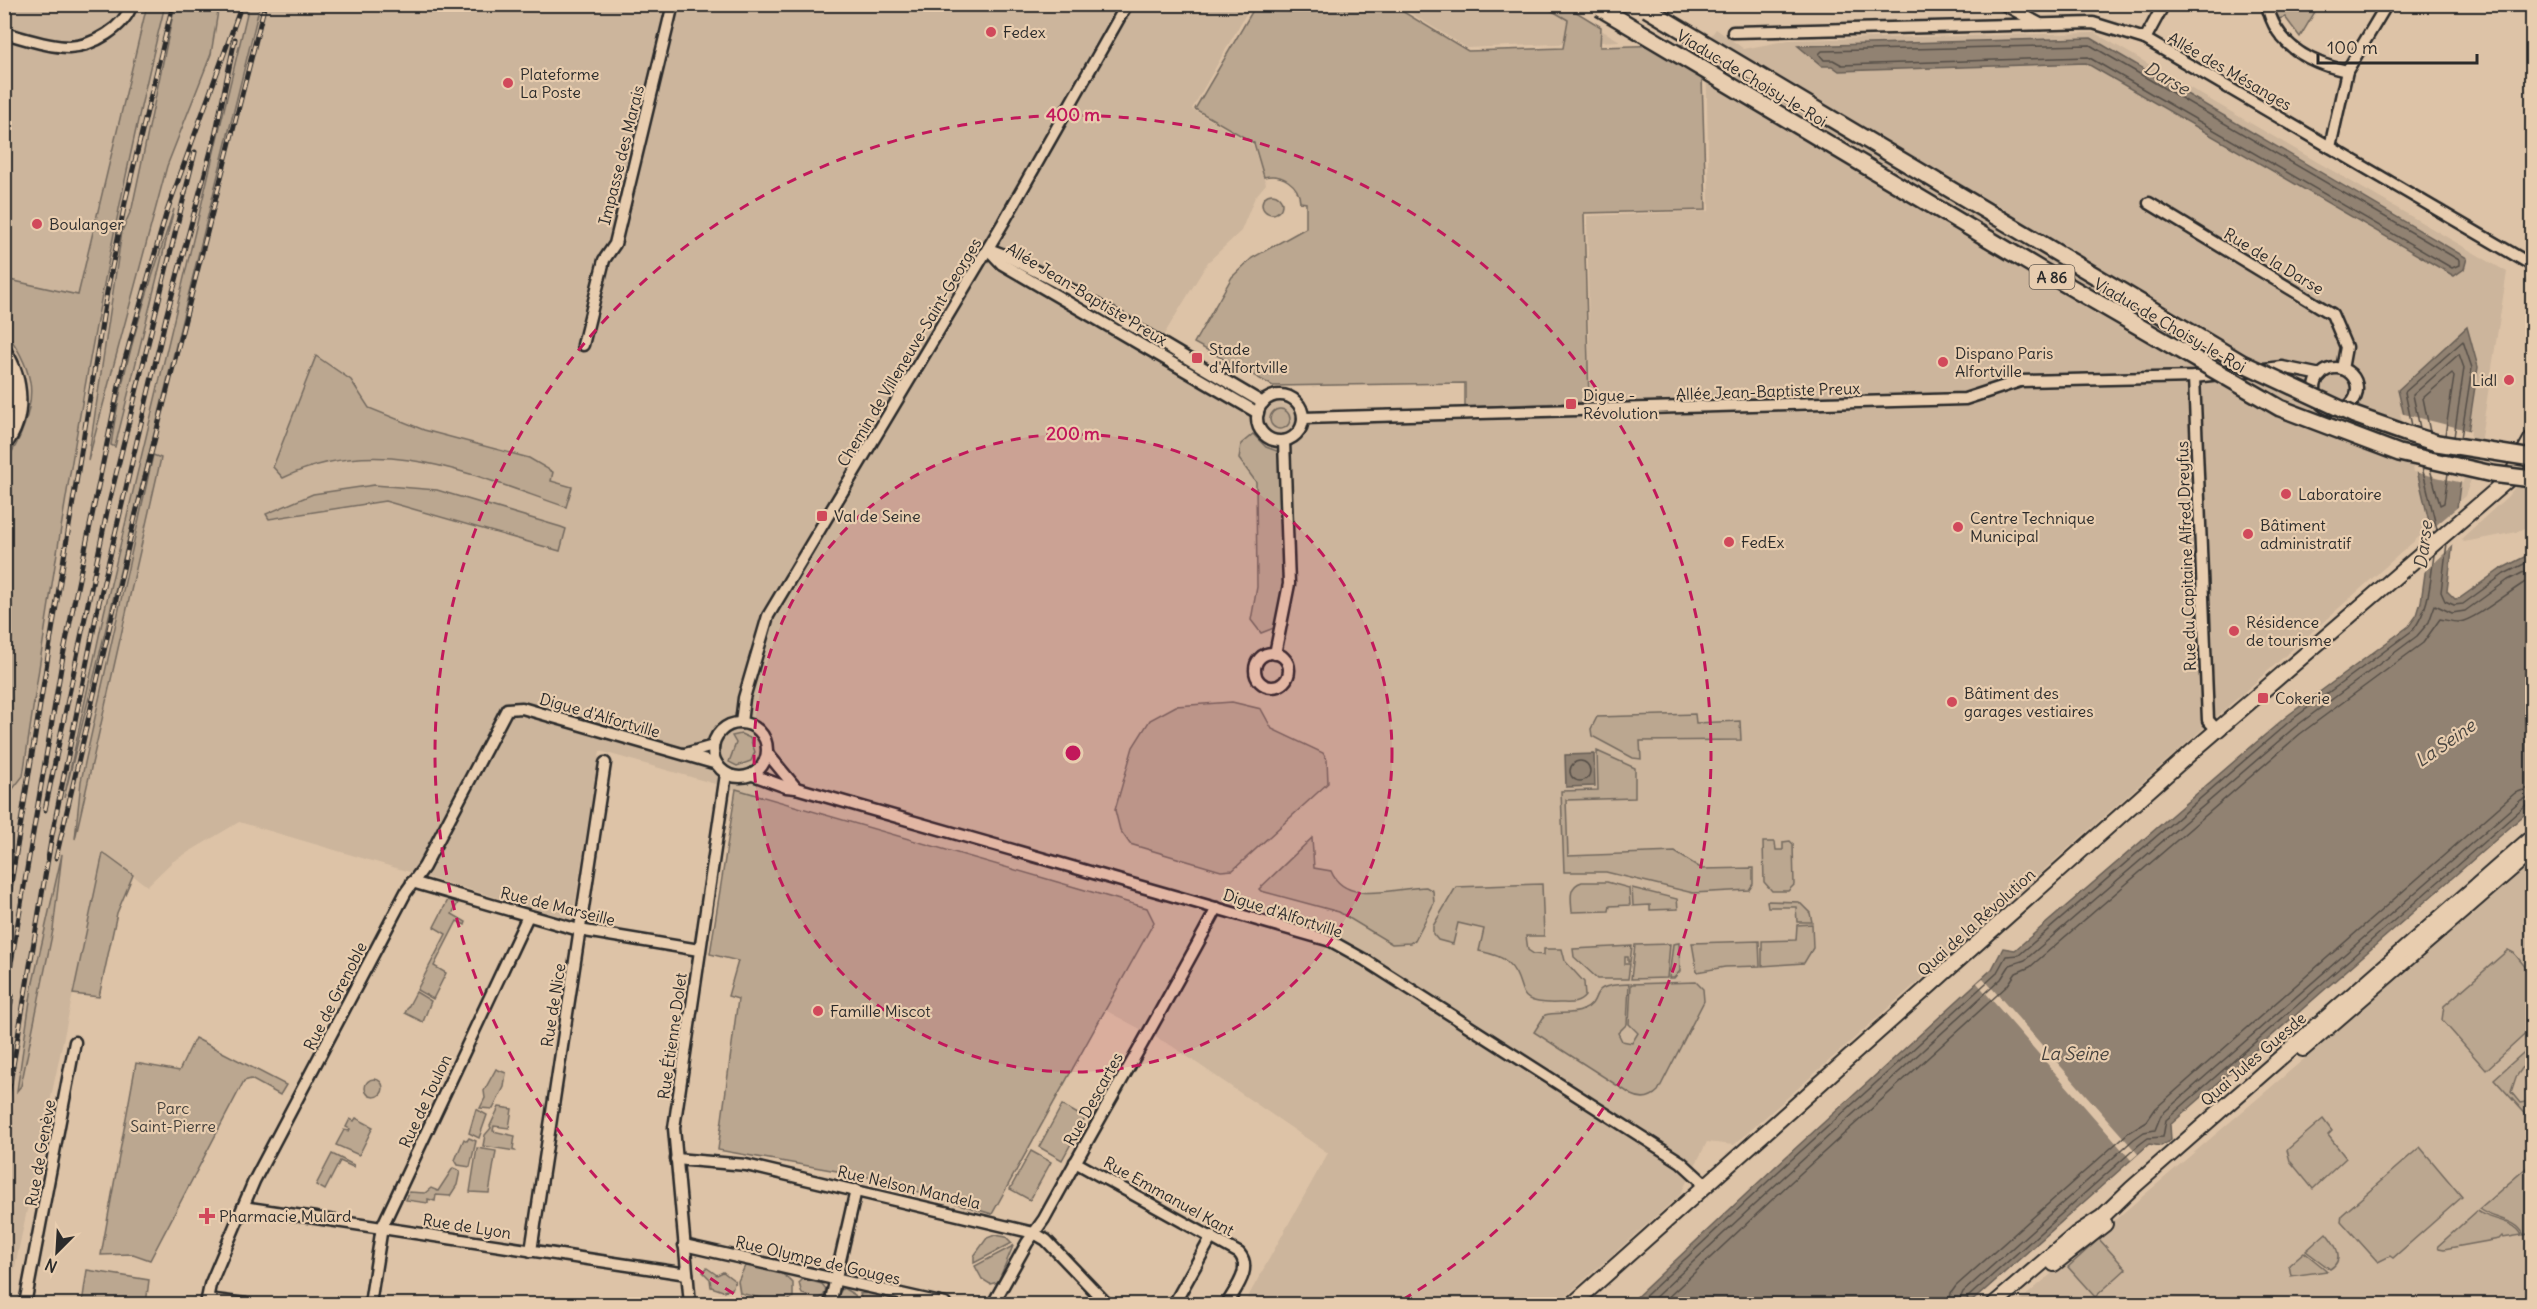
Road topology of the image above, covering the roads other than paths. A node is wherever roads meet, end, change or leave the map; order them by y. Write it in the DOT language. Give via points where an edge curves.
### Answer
graph roads {
  1 [pos="132,4"];
  2 [pos="673,4"];
  3 [pos="1127,4"];
  4 [pos="2003,4"];
  5 [pos="2164,4"];
  6 [pos="2267,4"];
  7 [pos="2386,4"];
  8 [pos="2527,4"];
  9 [pos="1597,6"];
  10 [pos="1643,7"];
  11 [pos="2532,7"];
  12 [pos="2040,25"];
  13 [pos="1733,32"];
  14 [pos="4,33"];
  15 [pos="2145,39"];
  16 [pos="2347,71"];
  17 [pos="2330,147"];
  18 [pos="2150,203"];
  19 [pos="988,249"];
  20 [pos="2532,265"];
  21 [pos="583,345"];
  22 [pos="4,353"];
  23 [pos="2342,369"];
  24 [pos="2320,375"];
  25 [pos="2194,377"];
  26 [pos="1261,408"];
  27 [pos="1303,418"];
  28 [pos="2532,438"];
  29 [pos="1284,441"];
  30 [pos="4,444"];
  31 [pos="2532,458"];
  32 [pos="2532,478"];
  33 [pos="1275,654"];
  34 [pos="507,709"];
  35 [pos="741,723"];
  36 [pos="2217,730"];
  37 [pos="713,746"];
  38 [pos="685,754"];
  39 [pos="768,754"];
  40 [pos="605,764"];
  41 [pos="717,764"];
  42 [pos="726,774"];
  43 [pos="753,775"];
  44 [pos="796,788"];
  45 [pos="2532,837"];
  46 [pos="2532,852"];
  47 [pos="412,882"];
  48 [pos="1217,908"];
  49 [pos="528,916"];
  50 [pos="579,930"];
  51 [pos="699,950"];
  52 [pos="75,1042"];
  53 [pos="676,1159"];
  54 [pos="1075,1162"];
  55 [pos="1706,1185"];
  56 [pos="856,1190"];
  57 [pos="243,1207"];
  58 [pos="382,1227"];
  59 [pos="1034,1233"];
  60 [pos="1212,1236"];
  61 [pos="684,1245"];
  62 [pos="531,1251"];
  63 [pos="687,1274"];
  64 [pos="836,1279"];
  65 [pos="207,1302"];
  66 [pos="25,1305"];
  67 [pos="246,1305"];
  68 [pos="370,1305"];
  69 [pos="690,1305"];
  70 [pos="830,1305"];
  71 [pos="945,1305"];
  72 [pos="993,1305"];
  73 [pos="1107,1305"];
  74 [pos="1174,1305"];
  75 [pos="1227,1305"];
  76 [pos="1573,1305"];
  77 [pos="1995,1305"];
  78 [pos="2007,1305"];
  1 -- 14 [label="street" via="116,27 79,45 63,46"];
  2 -- 21 [label="street, Impasse des Marais" via="615,244 604,260"];
  3 -- 19 [label="street, Chemin de Villeneuve-Saint-Georges"];
  4 -- 12 [label="street"];
  5 -- 15 [label="street"];
  6 -- 16 [label="street" via="2280,38 2298,52"];
  7 -- 16 [label="street"];
  8 -- 11 [label="street"];
  9 -- 32 [label="highway, Viaduc de Choisy-le-Roi / A 86, bridge" via="2280,408 2399,453 2492,474"];
  10 -- 31 [label="highway, Viaduc de Choisy-le-Roi / A 86, bridge" via="2242,363 2321,401 2405,433 2437,443"];
  12 -- 13 [label="street, Allée des Mésanges"];
  12 -- 15 [label="street, Allée des Mésanges" via="2093,23"];
  15 -- 17 [label="street, Allée des Mésanges"];
  16 -- 17 [label="street"];
  17 -- 20 [label="street, Allée des Mésanges"];
  18 -- 23 [label="street, Rue de la Darse" via="2332,314 2346,347"];
  19 -- 26 [label="street, Allée Jean-Baptiste Preux" via="1068,288"];
  19 -- 35 [label="street, Chemin de Villeneuve-Saint-Georges" via="768,616 744,698"];
  22 -- 30 [label="highway" via="12,365 18,390 16,416"];
  23 -- 24 [label="street"];
  23 -- 24 [label="street" via="2354,377 2357,389 2351,404 2340,410 2328,408 2318,400 2315,388"];
  24 -- 25 [label="street, Allée Jean-Baptiste Preux" via="2282,367"];
  25 -- 27 [label="street, Allée Jean-Baptiste Preux" via="2017,381 1965,399"];
  25 -- 36 [label="street, Rue du Capitaine Alfred Dreyfus" via="2208,720"];
  26 -- 27 [label="street" via="1276,395 1291,398 1302,408"];
  26 -- 29 [label="street" via="1261,431 1273,440"];
  27 -- 29 [label="street" via="1300,430"];
  28 -- 36 [label="main road, Quai de la Révolution" via="2509,479"];
  29 -- 33 [label="street" via="1289,584"];
  34 -- 38 [label="street, Digue d'Alfortville" via="522,708"];
  34 -- 47 [label="street, Rue de Grenoble" via="424,867"];
  35 -- 37 [label="street" via="720,732"];
  35 -- 39 [label="street" via="761,732"];
  36 -- 55 [label="main road, Quai de la Révolution"];
  37 -- 38 [label="street"];
  37 -- 41 [label="street"];
  38 -- 41 [label="street, Digue d'Alfortville"];
  39 -- 43 [label="street"];
  39 -- 44 [label="street"];
  40 -- 50 [label="street, Rue de Nice"];
  41 -- 42 [label="street"];
  42 -- 43 [label="street"];
  42 -- 51 [label="street, Rue Étienne Dolet"];
  43 -- 44 [label="street, Digue d'Alfortville"];
  44 -- 48 [label="street, Digue d'Alfortville"];
  45 -- 77 [label="main road, Quai Jules Guesde" via="2108,1212 2076,1234"];
  46 -- 78 [label="main road, Quai Jules Guesde"];
  47 -- 49 [label="street, Rue de Marseille"];
  47 -- 57 [label="street, Rue de Grenoble"];
  48 -- 54 [label="street, Rue Descartes"];
  48 -- 55 [label="street, Digue d'Alfortville" via="1331,941 1365,960 1681,1162"];
  49 -- 50 [label="street, Rue de Marseille"];
  49 -- 58 [label="street, Rue de Toulon"];
  50 -- 51 [label="street, Rue de Marseille"];
  50 -- 62 [label="street, Rue de Nice"];
  51 -- 53 [label="street, Rue Étienne Dolet" via="674,1128"];
  52 -- 66 [label="street, Rue de Genève"];
  53 -- 56 [label="street, Rue Nelson Mandela" via="746,1165"];
  53 -- 61 [label="street, Rue Étienne Dolet"];
  54 -- 59 [label="street, Rue Descartes"];
  54 -- 60 [label="street, Rue Emmanuel Kant"];
  55 -- 76 [label="main road, Quai de la Révolution"];
  56 -- 59 [label="street, Rue Nelson Mandela"];
  56 -- 64 [label="street"];
  57 -- 58 [label="street, Rue de Lyon"];
  57 -- 65 [label="street, Rue de Grenoble"];
  58 -- 62 [label="street, Rue de Lyon"];
  58 -- 68 [label="street, Rue de Toulon"];
  59 -- 72 [label="street, Rue Descartes"];
  59 -- 73 [label="street, Rue Nelson Mandela" via="1046,1240"];
  60 -- 74 [label="street"];
  60 -- 75 [label="street, Rue Emmanuel Kant" via="1245,1262"];
  61 -- 63 [label="street, Rue Étienne Dolet"];
  61 -- 64 [label="street, Rue Olympe de Gouges"];
  62 -- 63 [label="street, Rue de Lyon"];
  63 -- 69 [label="street, Rue Étienne Dolet"];
  64 -- 70 [label="street"];
  64 -- 71 [label="street, Rue Olympe de Gouges"];
  65 -- 67 [label="street"];
}
